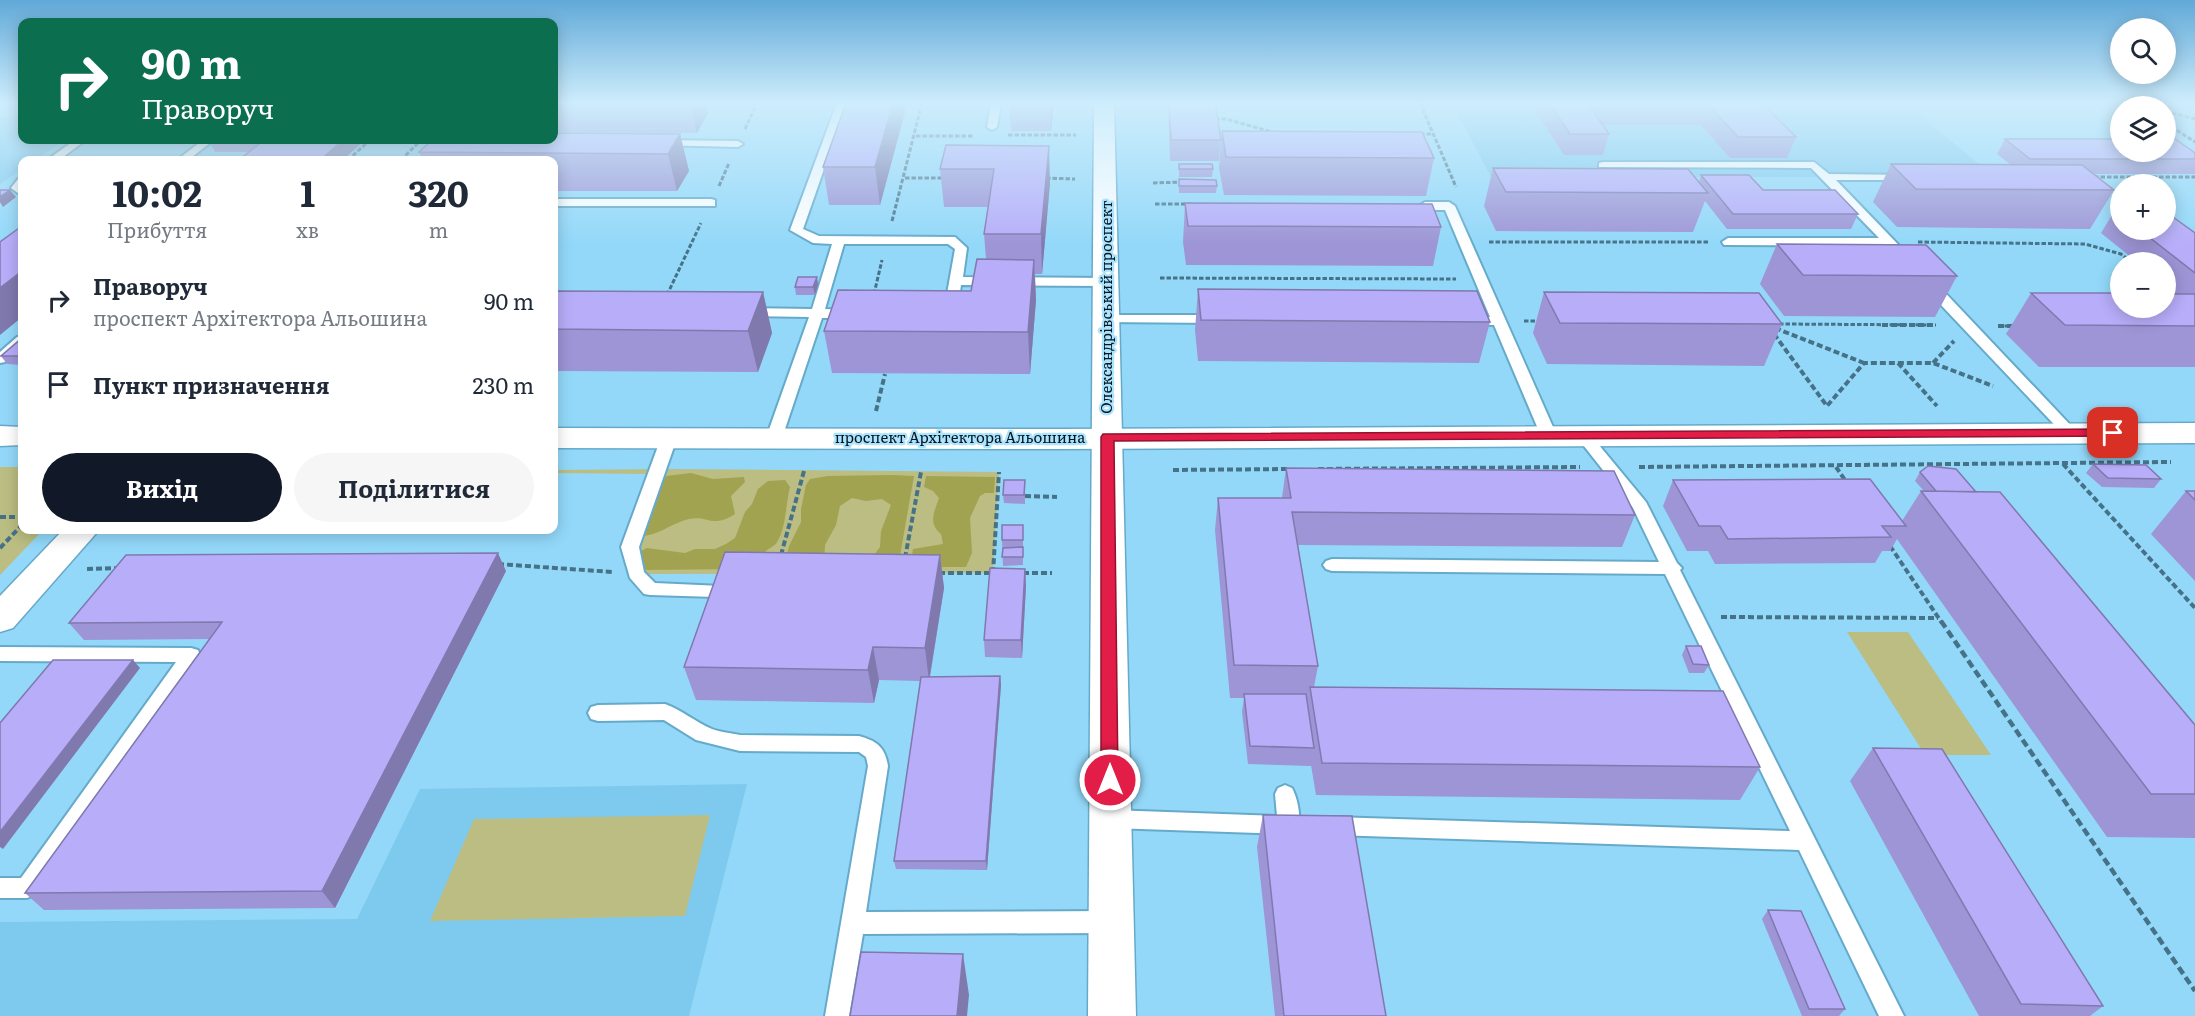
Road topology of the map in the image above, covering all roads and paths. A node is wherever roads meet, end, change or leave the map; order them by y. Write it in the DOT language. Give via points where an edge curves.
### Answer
graph roads {
  1 [pos="825,150"];
  2 [pos="910,150"];
  3 [pos="1105,150"];
  4 [pos="1441,150"];
  5 [pos="1603,165"];
  6 [pos="1826,177"];
  7 [pos="1916,177"];
  8 [pos="2089,177"];
  9 [pos="2195,177"];
  10 [pos="905,178"];
  11 [pos="949,178"];
  12 [pos="1040,178"];
  13 [pos="1075,178"];
  14 [pos="1187,182"];
  15 [pos="1153,183"];
  16 [pos="558,202"];
  17 [pos="711,203"];
  18 [pos="1155,204"];
  19 [pos="1202,204"];
  20 [pos="1425,206"];
  21 [pos="1449,206"];
  22 [pos="891,225"];
  23 [pos="839,240"];
  24 [pos="1464,242"];
  25 [pos="1728,242"];
  26 [pos="1890,242"];
  27 [pos="2114,252"];
  28 [pos="883,258"];
  29 [pos="1160,278"];
  30 [pos="1481,279"];
  31 [pos="956,281"];
  32 [pos="1106,282"];
  33 [pos="2176,298"];
  34 [pos="2181,302"];
  35 [pos="727,312"];
  36 [pos="817,314"];
  37 [pos="869,314"];
  38 [pos="936,315"];
  39 [pos="1106,319"];
  40 [pos="1232,320"];
  41 [pos="1453,321"];
  42 [pos="1499,321"];
  43 [pos="1546,321"];
  44 [pos="1766,324"];
  45 [pos="1969,326"];
  46 [pos="2016,326"];
  47 [pos="18,343"];
  48 [pos="0,359"];
  49 [pos="1864,363"];
  50 [pos="1898,363"];
  51 [pos="1933,363"];
  52 [pos="885,374"];
  53 [pos="2044,405"];
  54 [pos="1936,406"];
  55 [pos="876,411"];
  56 [pos="2195,433"];
  57 [pos="2028,434"];
  58 [pos="2071,434"];
  59 [pos="0,436"];
  60 [pos="18,436"];
  61 [pos="1549,436"];
  62 [pos="1584,436"];
  63 [pos="1108,437"];
  64 [pos="558,438"];
  65 [pos="669,438"];
  66 [pos="774,438"];
  67 [pos="2183,462"];
  68 [pos="2064,465"];
  69 [pos="1836,466"];
  70 [pos="1608,467"];
  71 [pos="1291,469"];
  72 [pos="1314,469"];
  73 [pos="1173,470"];
  74 [pos="804,471"];
  75 [pos="921,472"];
  76 [pos="999,472"];
  77 [pos="1848,485"];
  78 [pos="1025,496"];
  79 [pos="1057,497"];
  80 [pos="0,517"];
  81 [pos="18,517"];
  82 [pos="18,529"];
  83 [pos="78,534"];
  84 [pos="1887,542"];
  85 [pos="0,548"];
  86 [pos="779,562"];
  87 [pos="904,562"];
  88 [pos="491,564"];
  89 [pos="1332,565"];
  90 [pos="123,568"];
  91 [pos="1673,568"];
  92 [pos="77,569"];
  93 [pos="936,573"];
  94 [pos="993,573"];
  95 [pos="1005,573"];
  96 [pos="1017,573"];
  97 [pos="1052,573"];
  98 [pos="636,574"];
  99 [pos="716,591"];
  100 [pos="2195,608"];
  101 [pos="1696,616"];
  102 [pos="1938,618"];
  103 [pos="0,619"];
  104 [pos="0,654"];
  105 [pos="598,713"];
  106 [pos="1286,794"];
  107 [pos="1110,819"];
  108 [pos="1289,825"];
  109 [pos="1806,841"];
  110 [pos="0,888"];
  111 [pos="1111,922"];
  112 [pos="853,923"];
  113 [pos="2195,991"];
  114 [pos="837,1016"];
  115 [pos="1112,1016"];
  116 [pos="1892,1016"];
  1 -- 23 [label="lane" via="796,230 817,240"];
  2 -- 22 [label="path"];
  3 -- 32 [label="street, Олександрівський проспект"];
  4 -- 21 [label="path" via="1460,196"];
  5 -- 6 [label="lane" via="1814,165"];
  6 -- 7 [label="lane"];
  6 -- 26 [label="lane"];
  8 -- 9 [label="path"];
  10 -- 11 [label="path"];
  12 -- 13 [label="path"];
  14 -- 15 [label="path"];
  16 -- 17 [label="lane"];
  18 -- 19 [label="path"];
  20 -- 21 [label="lane"];
  21 -- 24 [label="lane"];
  23 -- 31 [label="lane" via="951,240 962,248"];
  23 -- 36 [label="lane"];
  24 -- 25 [label="path"];
  24 -- 30 [label="lane"];
  25 -- 26 [label="lane"];
  26 -- 27 [label="path" via="2085,244"];
  26 -- 45 [label="lane"];
  28 -- 37 [label="path"];
  29 -- 30 [label="path"];
  30 -- 42 [label="lane"];
  31 -- 32 [label="lane"];
  31 -- 38 [label="lane" via="951,307"];
  32 -- 39 [label="street, Олександрівський проспект"];
  33 -- 34 [label="path"];
  35 -- 36 [label="lane"];
  36 -- 37 [label="lane"];
  36 -- 66 [label="lane"];
  39 -- 40 [label="lane"];
  39 -- 63 [label="street, Олександрівський проспект"];
  41 -- 42 [label="lane"];
  42 -- 43 [label="path"];
  42 -- 61 [label="lane"];
  44 -- 45 [label="path"];
  44 -- 49 [label="path"];
  44 -- 49 [label="path" via="1827,406"];
  45 -- 46 [label="path"];
  45 -- 51 [label="path"];
  45 -- 53 [label="lane"];
  47 -- 48 [label="lane"];
  49 -- 50 [label="path"];
  50 -- 51 [label="path"];
  50 -- 54 [label="path"];
  51 -- 53 [label="path"];
  52 -- 55 [label="path"];
  53 -- 58 [label="lane"];
  56 -- 58 [label="street, проспект Архітектора Альошина"];
  57 -- 58 [label="street, проспект Архітектора Альошина"];
  57 -- 62 [label="street, проспект Архітектора Альошина"];
  57 -- 68 [label="path"];
  59 -- 60 [label="street"];
  61 -- 62 [label="street, проспект Архітектора Альошина"];
  61 -- 63 [label="street, проспект Архітектора Альошина"];
  62 -- 70 [label="lane"];
  63 -- 66 [label="street, проспект Архітектора Альошина"];
  63 -- 107 [label="street, Олександрівський проспект"];
  64 -- 65 [label="street, проспект Архітектора Альошина"];
  65 -- 66 [label="street, проспект Архітектора Альошина"];
  65 -- 98 [label="lane" via="630,546"];
  67 -- 68 [label="path"];
  68 -- 69 [label="path"];
  68 -- 100 [label="path"];
  69 -- 70 [label="path"];
  69 -- 77 [label="path"];
  70 -- 72 [label="path"];
  70 -- 91 [label="lane" via="1640,506"];
  71 -- 73 [label="path"];
  74 -- 86 [label="path"];
  75 -- 87 [label="path"];
  76 -- 94 [label="path"];
  78 -- 79 [label="path"];
  80 -- 81 [label="path"];
  82 -- 85 [label="path"];
  83 -- 103 [label="street"];
  84 -- 102 [label="path"];
  88 -- 98 [label="path"];
  89 -- 91 [label="lane"];
  90 -- 92 [label="path"];
  91 -- 101 [label="lane"];
  93 -- 94 [label="path"];
  94 -- 95 [label="path"];
  96 -- 97 [label="path"];
  98 -- 99 [label="lane" via="650,590"];
  101 -- 102 [label="path"];
  101 -- 109 [label="lane"];
  102 -- 113 [label="path"];
  104 -- 110 [label="lane" via="191,655 27,888"];
  105 -- 112 [label="lane" via="665,712 724,741 869,747 876,754 878,766"];
  106 -- 108 [label="lane"];
  107 -- 108 [label="lane"];
  107 -- 111 [label="street, Олександрівський проспект"];
  108 -- 109 [label="lane"];
  109 -- 116 [label="lane"];
  111 -- 112 [label="lane"];
  111 -- 115 [label="street, Олександрівський проспект"];
  112 -- 114 [label="lane"];
}
